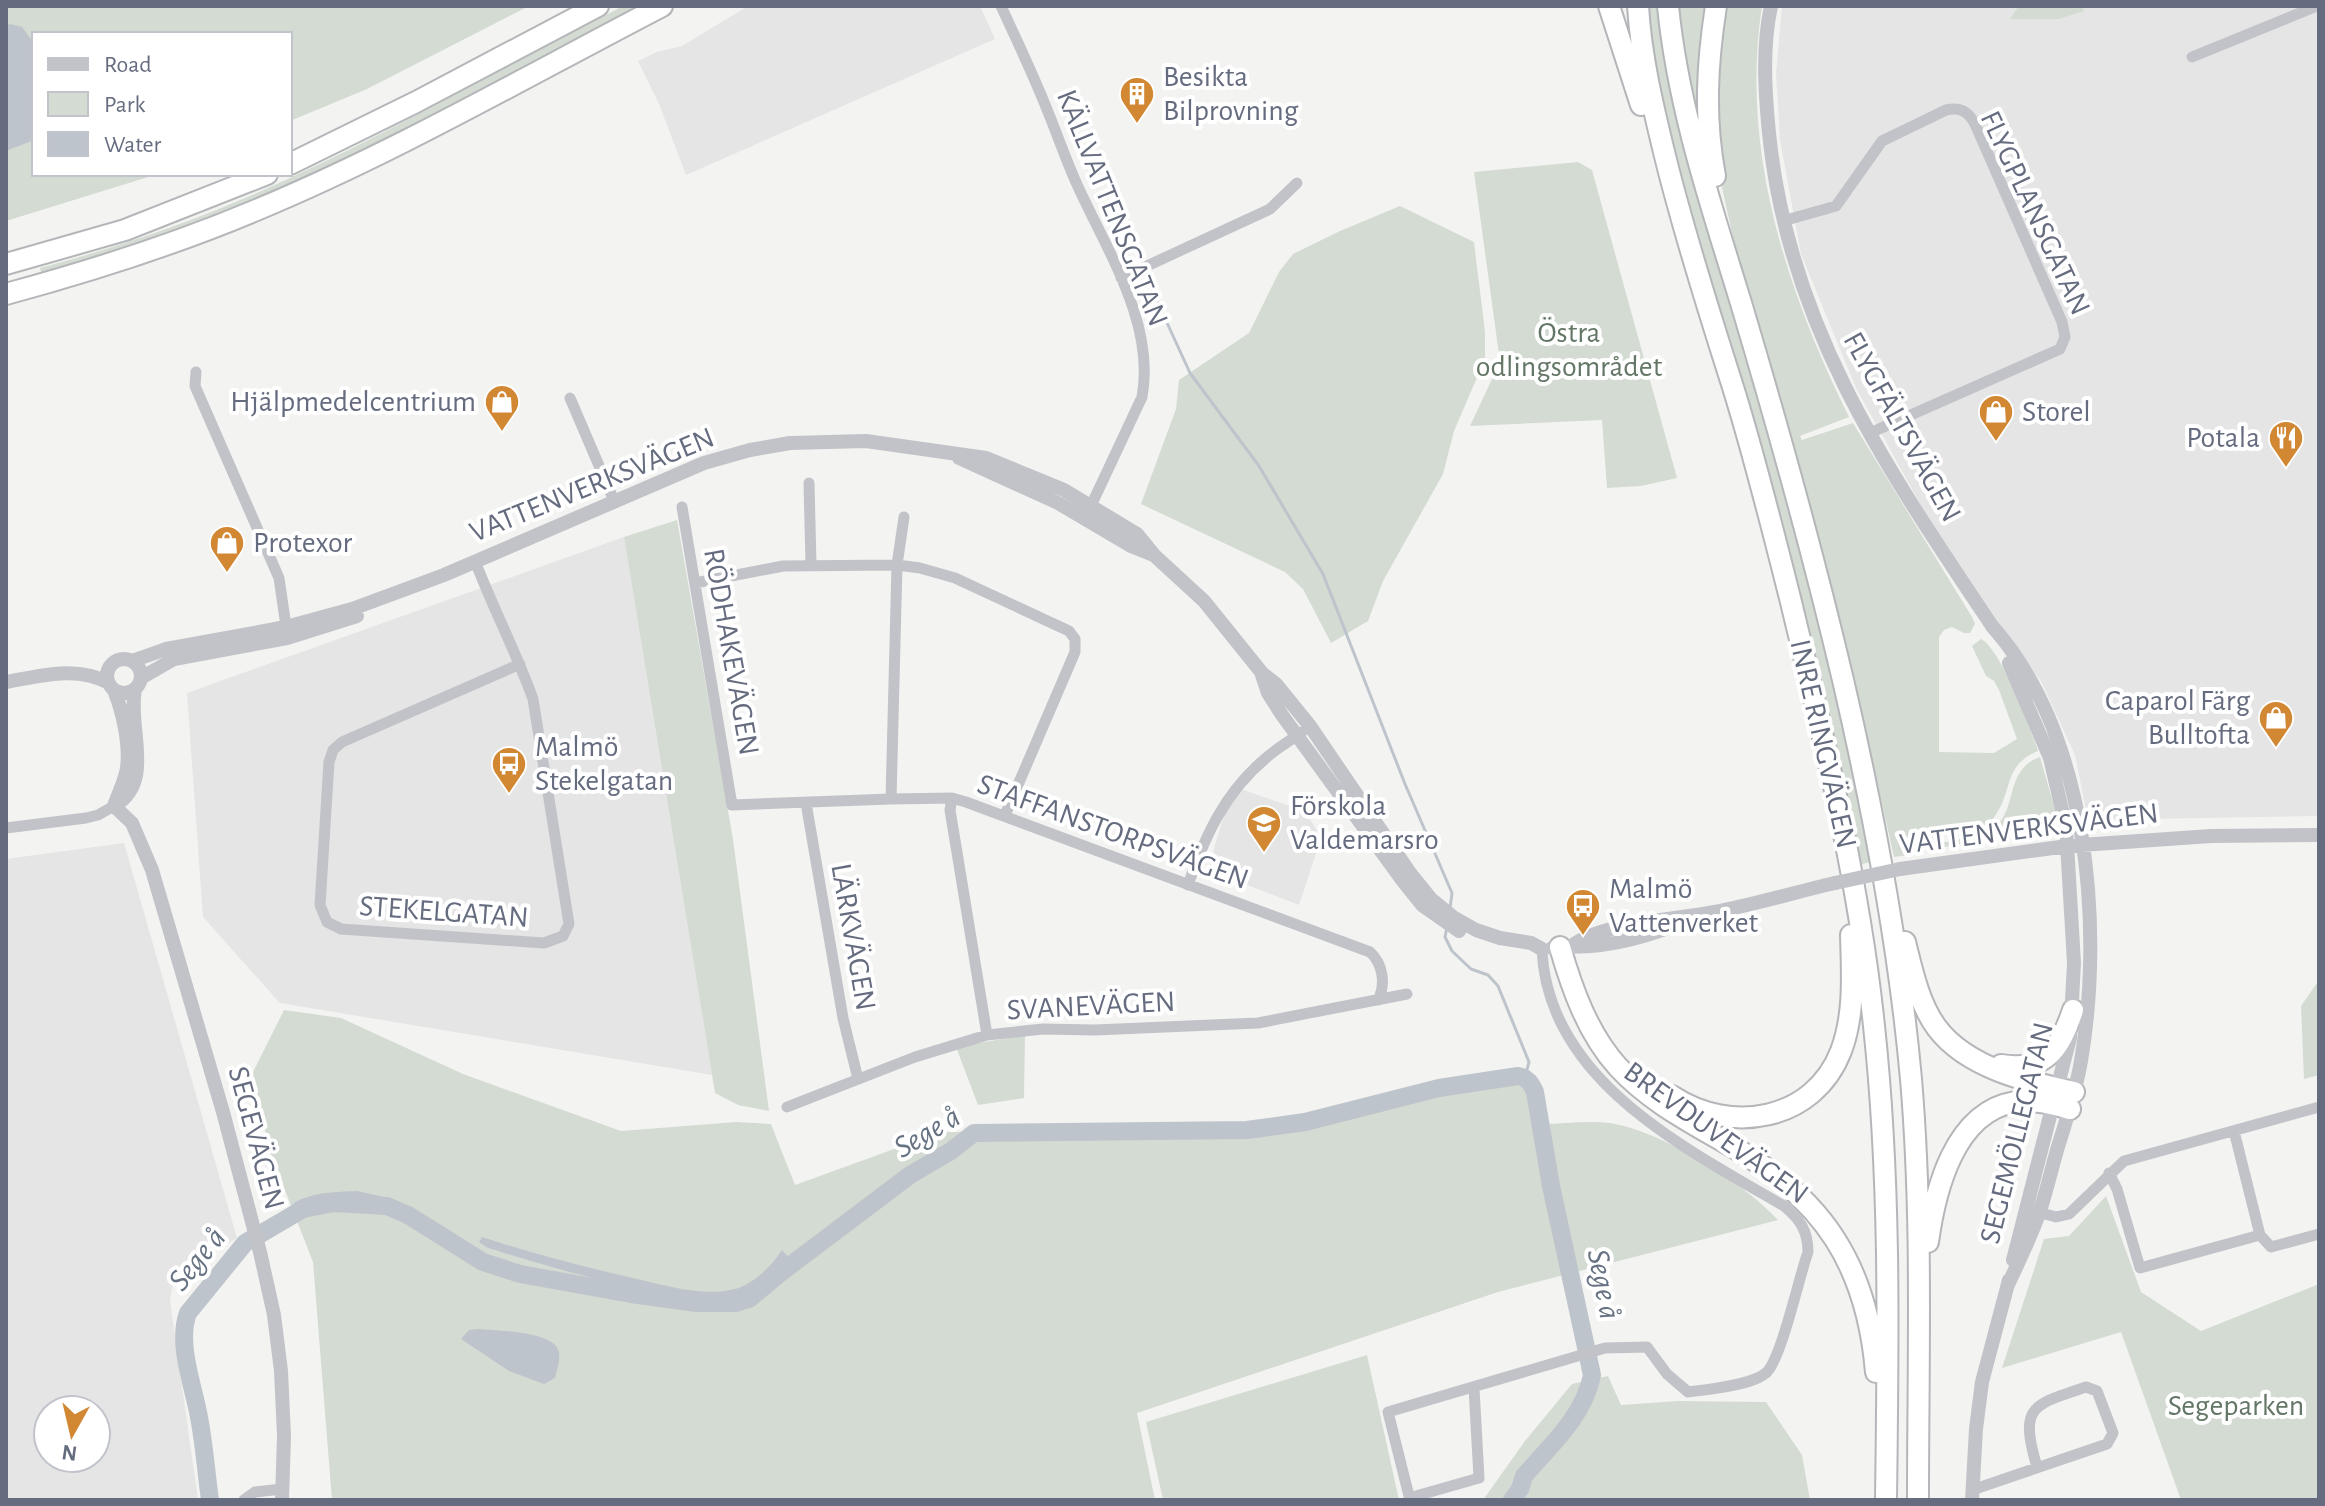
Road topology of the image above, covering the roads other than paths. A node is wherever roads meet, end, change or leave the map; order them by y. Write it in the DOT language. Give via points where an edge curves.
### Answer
graph roads {
  1 [pos="598,6"];
  2 [pos="662,6"];
  3 [pos="1001,6"];
  4 [pos="1609,6"];
  5 [pos="1638,6"];
  6 [pos="1668,6"];
  7 [pos="1716,6"];
  8 [pos="1771,6"];
  9 [pos="2317,6"];
  10 [pos="2192,57"];
  11 [pos="292,163"];
  12 [pos="262,176"];
  13 [pos="1297,183"];
  14 [pos="1783,221"];
  15 [pos="117,263"];
  16 [pos="6,264"];
  17 [pos="1695,270"];
  18 [pos="1121,278"];
  19 [pos="6,294"];
  20 [pos="1740,302"];
  21 [pos="6,304"];
  22 [pos="196,372"];
  23 [pos="570,398"];
  24 [pos="1870,433"];
  25 [pos="809,483"];
  26 [pos="615,503"];
  27 [pos="682,507"];
  28 [pos="1089,512"];
  29 [pos="904,517"];
  30 [pos="475,561"];
  31 [pos="811,564"];
  32 [pos="897,565"];
  33 [pos="695,583"];
  34 [pos="1992,626"];
  35 [pos="287,632"];
  36 [pos="132,661"];
  37 [pos="114,663"];
  38 [pos="520,664"];
  39 [pos="57,673"];
  40 [pos="1262,673"];
  41 [pos="1843,681"];
  42 [pos="6,682"];
  43 [pos="138,684"];
  44 [pos="112,686"];
  45 [pos="1310,726"];
  46 [pos="1297,736"];
  47 [pos="1836,796"];
  48 [pos="952,798"];
  49 [pos="891,799"];
  50 [pos="806,803"];
  51 [pos="732,805"];
  52 [pos="114,806"];
  53 [pos="1005,815"];
  54 [pos="6,828"];
  55 [pos="2319,835"];
  56 [pos="2067,846"];
  57 [pos="2083,846"];
  58 [pos="1188,885"];
  59 [pos="1446,918"];
  60 [pos="1558,947"];
  61 [pos="1407,994"];
  62 [pos="1378,1000"];
  63 [pos="2073,1010"];
  64 [pos="987,1035"];
  65 [pos="1977,1060"];
  66 [pos="858,1079"];
  67 [pos="2064,1099"];
  68 [pos="787,1107"];
  69 [pos="2319,1107"];
  70 [pos="2234,1131"];
  71 [pos="2109,1173"];
  72 [pos="2032,1210"];
  73 [pos="2319,1234"];
  74 [pos="2260,1235"];
  75 [pos="1918,1353"];
  76 [pos="1474,1388"];
  77 [pos="2037,1467"];
  78 [pos="282,1495"];
  79 [pos="1972,1495"];
  80 [pos="1410,1499"];
  81 [pos="244,1500"];
  82 [pos="1878,1500"];
  83 [pos="1886,1500"];
  84 [pos="1918,1500"];
  1 -- 11 [label="highway"];
  2 -- 15 [label="highway" via="329,178"];
  3 -- 18 [label="street, KÄLLVATTENSGATAN"];
  4 -- 17 [label="highway"];
  5 -- 17 [label="highway, INRE RINGVÄGEN" via="1656,118"];
  6 -- 20 [label="highway, INRE RINGVÄGEN" via="1688,123"];
  7 -- 20 [label="highway" via="1706,83 1707,125"];
  8 -- 14 [label="street, FLYGFÄLTSVÄGEN" via="1765,82"];
  9 -- 10 [label="street"];
  12 -- 16 [label="highway" via="125,230"];
  13 -- 18 [label="street" via="1270,209"];
  14 -- 24 [label="street, FLYGFÄLTSVÄGEN" via="1824,345"];
  14 -- 24 [label="street, FLYGPLANSGATAN" via="1836,206 1882,141 1946,110 1964,111 1975,124 2062,322 2065,337 2060,349"];
  15 -- 19 [label="highway"];
  15 -- 21 [label="highway"];
  17 -- 47 [label="highway, INRE RINGVÄGEN" via="1755,466"];
  18 -- 28 [label="street, KÄLLVATTENSGATAN" via="1139,328 1145,381"];
  20 -- 41 [label="highway, INRE RINGVÄGEN"];
  22 -- 35 [label="street" via="195,386 279,578"];
  23 -- 26 [label="street"];
  24 -- 34 [label="street, FLYGFÄLTSVÄGEN"];
  25 -- 31 [label="street"];
  26 -- 28 [label="street, VATTENVERKSVÄGEN" via="704,463 750,450 866,441 986,458 1012,467"];
  26 -- 30 [label="street, VATTENVERKSVÄGEN"];
  27 -- 33 [label="street, RÖDHAKEVÄGEN"];
  28 -- 40 [label="street, VATTENVERKSVÄGEN" via="1131,546 1155,556 1204,601"];
  29 -- 32 [label="street"];
  30 -- 35 [label="street, VATTENVERKSVÄGEN"];
  30 -- 38 [label="street, STEKELGATAN"];
  31 -- 32 [label="street"];
  31 -- 33 [label="street"];
  32 -- 49 [label="street"];
  32 -- 53 [label="street" via="971,585 1069,631 1075,639 1073,657"];
  33 -- 51 [label="street, RÖDHAKEVÄGEN"];
  34 -- 56 [label="street, FLYGFÄLTSVÄGEN" via="2050,758"];
  34 -- 57 [label="street, FLYGFÄLTSVÄGEN" via="2062,751"];
  35 -- 36 [label="street, VATTENVERKSVÄGEN" via="175,647"];
  35 -- 43 [label="street, VATTENVERKSVÄGEN" via="174,659"];
  36 -- 37 [label="street"];
  36 -- 43 [label="street" via="138,666"];
  37 -- 39 [label="street"];
  37 -- 44 [label="street" via="109,669"];
  38 -- 38 [label="street, STEKELGATAN" via="533,699 568,903 569,924 563,936 544,943 341,929 327,922 320,905 333,750"];
  39 -- 42 [label="street"];
  39 -- 44 [label="street" via="92,674"];
  40 -- 45 [label="street, VATTENVERKSVÄGEN"];
  40 -- 46 [label="street, VATTENVERKSVÄGEN" via="1268,693"];
  41 -- 65 [label="highway" via="1917,983 1936,1026"];
  41 -- 75 [label="highway, INRE RINGVÄGEN" via="1884,886 1906,1034 1917,1183"];
  43 -- 44 [label="street" via="125,693"];
  43 -- 52 [label="street" via="132,707 136,774 130,794"];
  44 -- 52 [label="street" via="121,708 127,762"];
  45 -- 46 [label="street"];
  45 -- 59 [label="street, VATTENVERKSVÄGEN"];
  46 -- 58 [label="street" via="1266,758 1228,797"];
  46 -- 59 [label="street, VATTENVERKSVÄGEN" via="1422,905"];
  47 -- 60 [label="highway" via="1851,929 1850,1006 1840,1051 1825,1081 1796,1105 1773,1115 1731,1118 1675,1098 1643,1073 1608,1033"];
  47 -- 83 [label="highway, INRE RINGVÄGEN" via="1862,934 1882,1119 1888,1254"];
  48 -- 49 [label="street, STAFFANSTORPSVÄGEN"];
  48 -- 53 [label="street, STAFFANSTORPSVÄGEN"];
  48 -- 64 [label="street"];
  49 -- 50 [label="street, STAFFANSTORPSVÄGEN"];
  50 -- 51 [label="street, STAFFANSTORPSVÄGEN"];
  50 -- 66 [label="street, LÄRKVÄGEN"];
  52 -- 54 [label="street" via="86,818"];
  52 -- 78 [label="street, SEGEVÄGEN" via="132,823 152,870 260,1252 281,1371"];
  53 -- 58 [label="street, STAFFANSTORPSVÄGEN"];
  55 -- 57 [label="street, VATTENVERKSVÄGEN" via="2211,836"];
  56 -- 57 [label="street, VATTENVERKSVÄGEN"];
  56 -- 60 [label="street, VATTENVERKSVÄGEN, bridge" via="1900,869 1583,937"];
  56 -- 63 [label="street, SEGEMÖLLEGATAN"];
  57 -- 67 [label="street, SEGEMÖLLEGATAN" via="2089,939 2084,1040"];
  58 -- 62 [label="street, STAFFANSTORPSVÄGEN" via="1370,952 1381,967 1383,990"];
  59 -- 60 [label="street, VATTENVERKSVÄGEN" via="1487,934"];
  60 -- 76 [label="street, BREVDUVEVÄGEN" via="1543,970 1554,1006 1597,1076 1636,1113 1784,1206 1800,1220 1808,1252 1777,1352 1767,1372 1754,1379 1688,1392 1647,1347 1605,1348"];
  60 -- 82 [label="highway" via="1587,1019 1616,1064 1663,1105 1763,1165 1800,1195 1848,1258 1874,1348"];
  61 -- 62 [label="street, SVANEVÄGEN"];
  62 -- 64 [label="street, SVANEVÄGEN" via="1258,1023"];
  63 -- 65 [label="highway" via="2061,1041 2041,1061 2012,1066"];
  63 -- 67 [label="street, SEGEMÖLLEGATAN"];
  64 -- 66 [label="street, SVANEVÄGEN"];
  65 -- 67 [label="highway"];
  66 -- 68 [label="street, SVANEVÄGEN"];
  67 -- 72 [label="street, SEGEMÖLLEGATAN"];
  67 -- 75 [label="highway" via="2001,1107 1975,1123 1954,1150 1931,1214"];
  69 -- 70 [label="street"];
  70 -- 71 [label="street" via="2124,1161"];
  70 -- 74 [label="street"];
  71 -- 72 [label="street" via="2069,1214 2056,1217"];
  71 -- 74 [label="street" via="2140,1268"];
  72 -- 79 [label="street, SEGEMÖLLEGATAN" via="1982,1382"];
  73 -- 74 [label="street" via="2271,1247"];
  75 -- 84 [label="highway, INRE RINGVÄGEN"];
  76 -- 80 [label="street" via="1479,1478"];
  76 -- 80 [label="street" via="1388,1412"];
  77 -- 77 [label="street" via="2111,1440 2113,1433 2093,1387 2041,1402 2034,1409 2029,1429"];
  77 -- 79 [label="street"];
  78 -- 81 [label="street" via="255,1492"];
}
